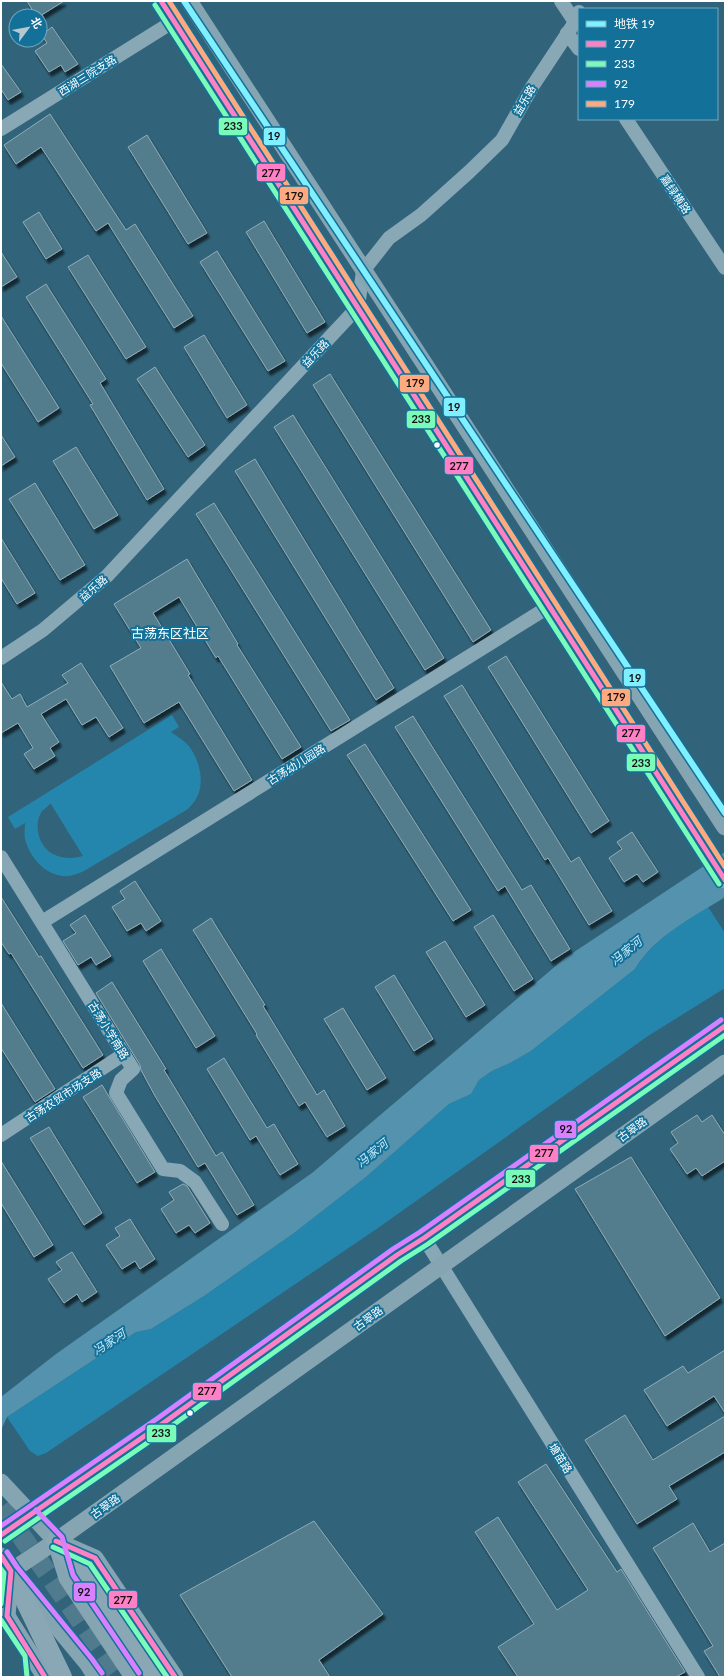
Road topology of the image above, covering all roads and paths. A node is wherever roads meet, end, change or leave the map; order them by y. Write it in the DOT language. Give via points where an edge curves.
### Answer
graph roads {
  1 [pos="161,1"];
  2 [pos="189,1"];
  3 [pos="561,1"];
  4 [pos="575,19"];
  5 [pos="174,21"];
  6 [pos="578,42"];
  7 [pos="627,120"];
  8 [pos="1,129"];
  9 [pos="725,268"];
  10 [pos="363,271"];
  11 [pos="358,307"];
  12 [pos="550,606"];
  13 [pos="1,658"];
  14 [pos="723,824"];
  15 [pos="1,857"];
  16 [pos="725,880"];
  17 [pos="42,922"];
  18 [pos="725,1026"];
  19 [pos="124,1054"];
  20 [pos="725,1063"];
  21 [pos="1,1135"];
  22 [pos="222,1224"];
  23 [pos="424,1238"];
  24 [pos="441,1266"];
  25 [pos="1,1482"];
  26 [pos="31,1515"];
  27 [pos="1,1535"];
  28 [pos="56,1541"];
  29 [pos="6,1563"];
  30 [pos="32,1654"];
  31 [pos="34,1677"];
  32 [pos="45,1677"];
  33 [pos="62,1677"];
  34 [pos="96,1677"];
  35 [pos="133,1677"];
  36 [pos="156,1677"];
  37 [pos="176,1677"];
  38 [pos="698,1677"];
  1 -- 5 [label="main road"];
  2 -- 10 [label="main road"];
  3 -- 4 [label="street"];
  4 -- 6 [label="street"];
  4 -- 10 [label="street, 益乐路" via="532,86 502,140 421,215 389,238"];
  5 -- 8 [label="street, 西湖三院支路"];
  5 -- 11 [label="main road"];
  7 -- 9 [label="street, 嘉绿横路"];
  10 -- 11 [label="street"];
  10 -- 14 [label="main road"];
  11 -- 12 [label="main road"];
  11 -- 13 [label="street, 益乐路" via="107,576 42,630"];
  12 -- 16 [label="main road"];
  12 -- 17 [label="street, 古荡幼儿园路"];
  15 -- 17 [label="street, 古荡小学南路"];
  17 -- 19 [label="street, 古荡小学南路"];
  18 -- 23 [label="main road"];
  19 -- 21 [label="street, 古荡农贸市场支路"];
  19 -- 22 [label="street, 古荡小学南路" via="133,1069 121,1080 116,1093 164,1169 180,1171 195,1182"];
  20 -- 24 [label="main road, 古翠路"];
  23 -- 24 [label="street, 塘苗路"];
  23 -- 26 [label="main road"];
  24 -- 28 [label="main road, 古翠路"];
  24 -- 38 [label="street, 塘苗路"];
  25 -- 26 [label="main road"];
  26 -- 27 [label="main road"];
  26 -- 28 [label="main road"];
  28 -- 29 [label="main road, 古翠路"];
  28 -- 35 [label="main road" via="67,1578"];
  28 -- 36 [label="highway"];
  28 -- 37 [label="main road" via="95,1558"];
  29 -- 30 [label="main road" via="7,1616"];
  29 -- 33 [label="highway"];
  29 -- 34 [label="main road"];
  30 -- 31 [label="street"];
  30 -- 32 [label="main road"];
}
